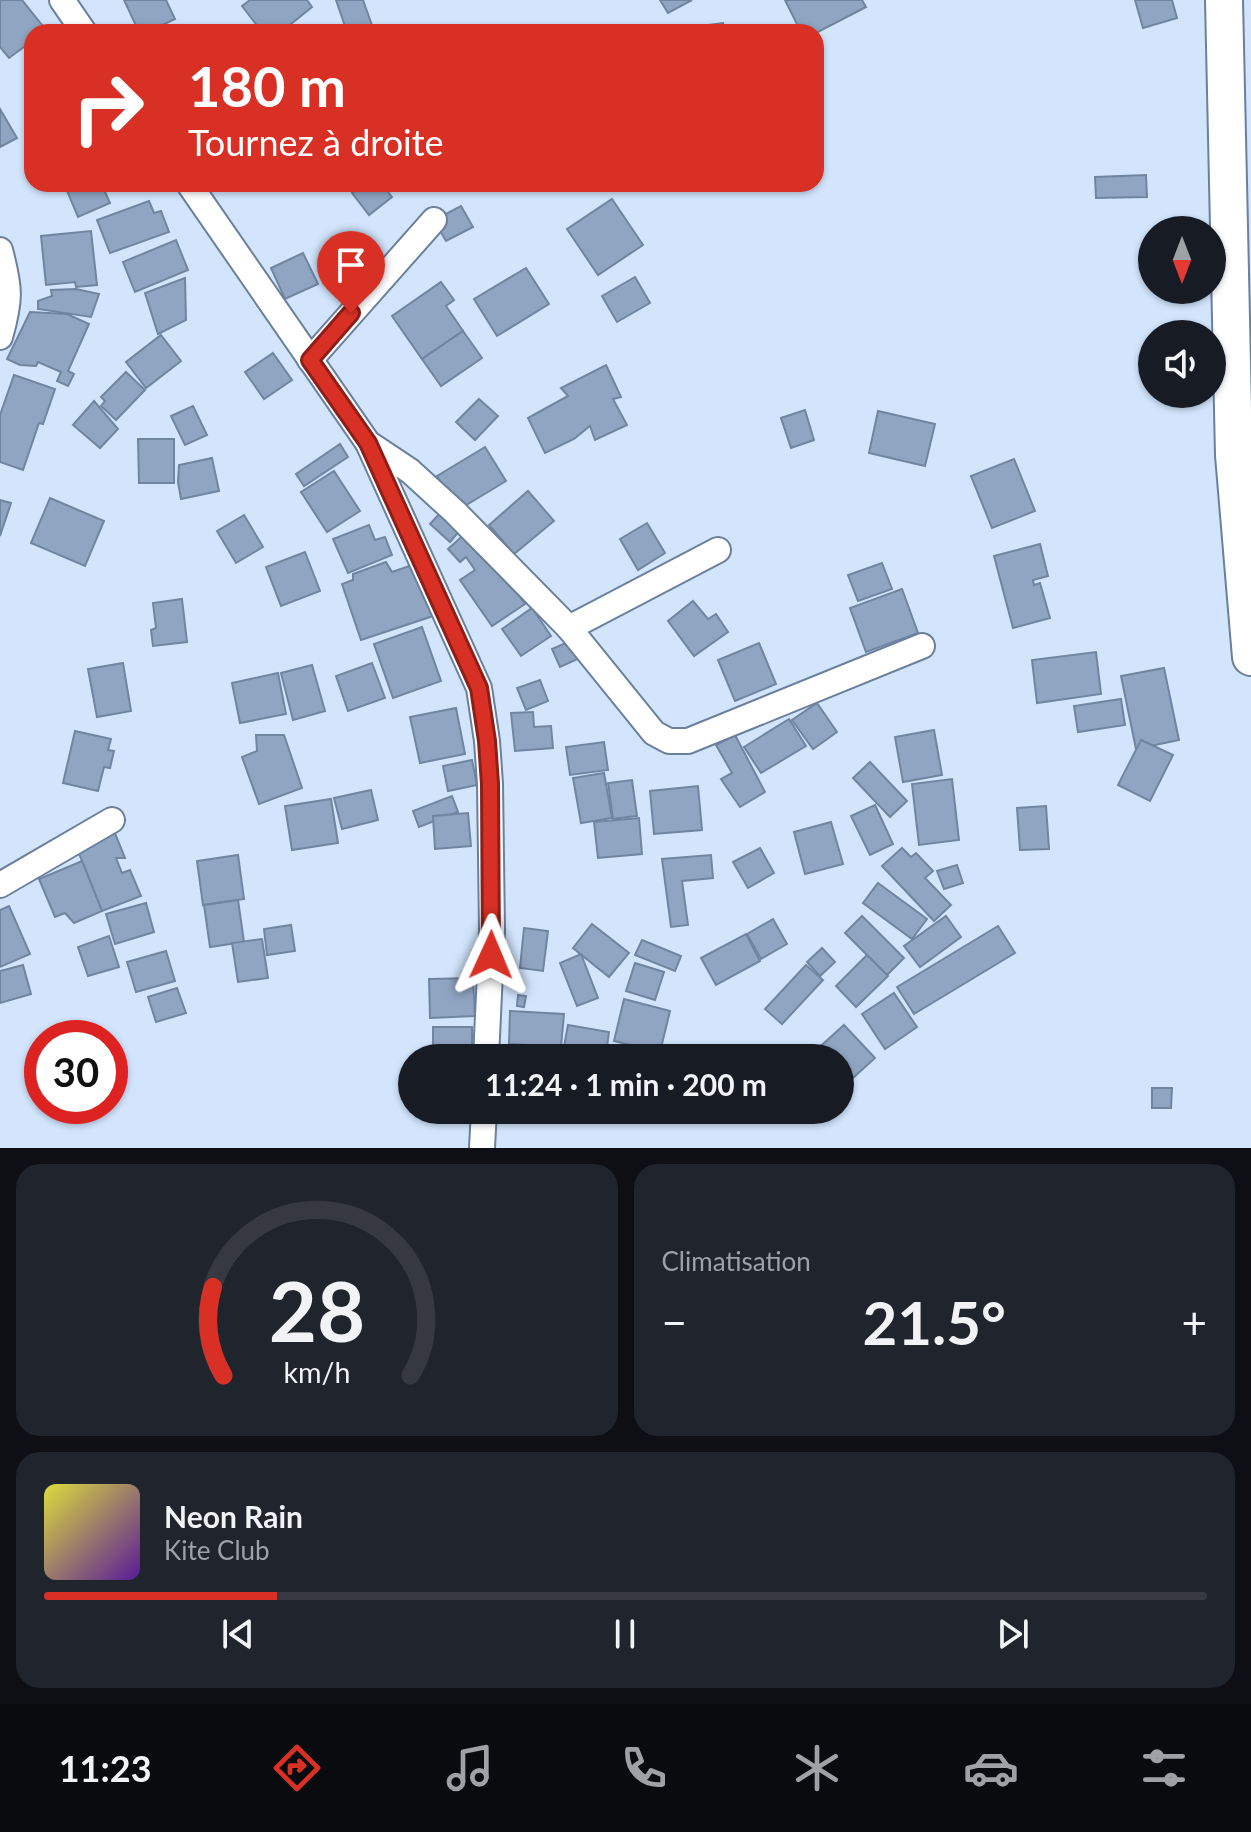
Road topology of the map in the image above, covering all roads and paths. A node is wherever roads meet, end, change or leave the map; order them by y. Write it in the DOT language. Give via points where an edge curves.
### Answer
graph roads {
  1 [pos="62,0"];
  2 [pos="1224,0"];
  3 [pos="78,24"];
  4 [pos="194,192"];
  5 [pos="434,220"];
  6 [pos="0,250"];
  7 [pos="0,337"];
  8 [pos="310,360"];
  9 [pos="368,443"];
  10 [pos="718,550"];
  11 [pos="569,628"];
  12 [pos="922,646"];
  13 [pos="1251,657"];
  14 [pos="112,820"];
  15 [pos="0,885"];
  16 [pos="487,1044"];
  17 [pos="483,1124"];
  18 [pos="482,1148"];
  1 -- 3 [label="street"];
  2 -- 13 [label="highway" via="1234,455"];
  4 -- 8 [label="street"];
  5 -- 8 [label="street"];
  6 -- 7 [label="street" via="10,302"];
  8 -- 9 [label="street"];
  9 -- 11 [label="street" via="410,471 455,512"];
  9 -- 16 [label="street" via="479,688 490,784"];
  10 -- 11 [label="street"];
  11 -- 12 [label="street" via="654,733 669,741 688,741"];
  14 -- 15 [label="street"];
  17 -- 18 [label="street"];
}
